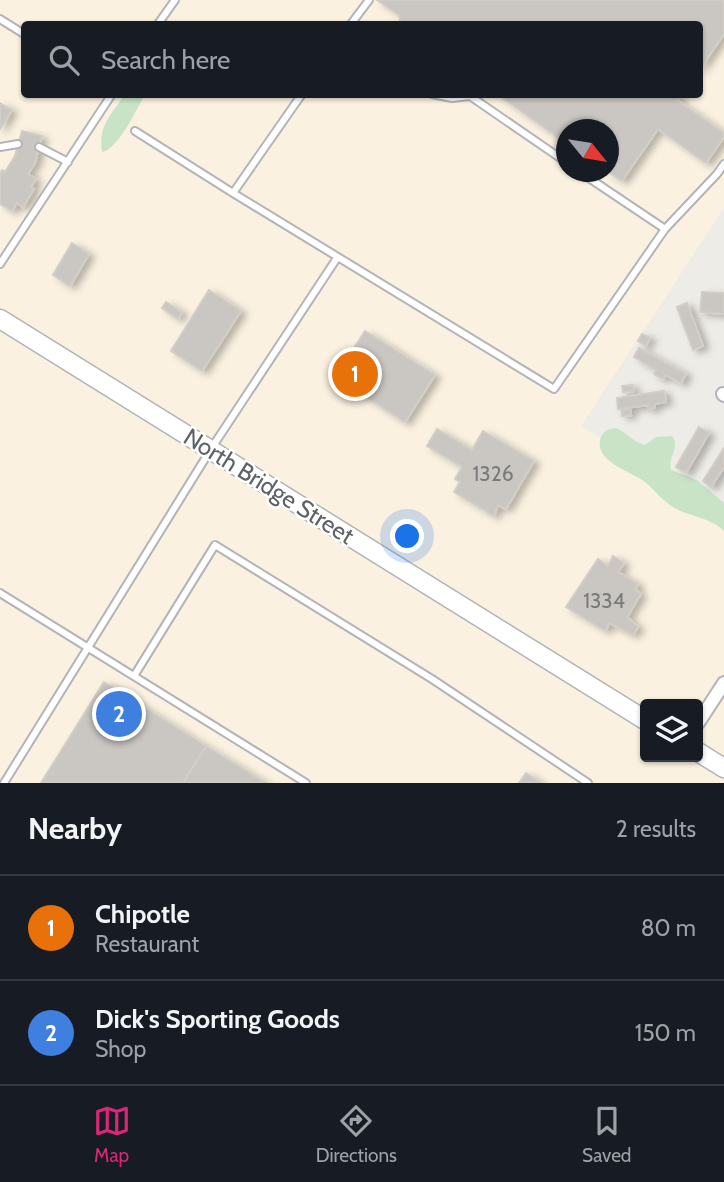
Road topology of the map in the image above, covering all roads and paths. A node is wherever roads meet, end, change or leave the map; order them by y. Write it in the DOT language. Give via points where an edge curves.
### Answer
graph roads {
  1 [pos="175,0"];
  2 [pos="369,0"];
  3 [pos="0,19"];
  4 [pos="160,21"];
  5 [pos="353,21"];
  6 [pos="21,32"];
  7 [pos="109,98"];
  8 [pos="299,98"];
  9 [pos="473,98"];
  10 [pos="135,131"];
  11 [pos="18,144"];
  12 [pos="0,147"];
  13 [pos="39,148"];
  14 [pos="556,155"];
  15 [pos="68,162"];
  16 [pos="724,164"];
  17 [pos="595,182"];
  18 [pos="233,193"];
  19 [pos="665,229"];
  20 [pos="337,258"];
  21 [pos="0,264"];
  22 [pos="0,319"];
  23 [pos="211,449"];
  24 [pos="0,593"];
  25 [pos="90,648"];
  26 [pos="134,676"];
  27 [pos="724,683"];
  28 [pos="703,715"];
  29 [pos="640,717"];
  30 [pos="703,755"];
  31 [pos="724,768"];
  32 [pos="4,783"];
  33 [pos="306,783"];
  34 [pos="588,783"];
  1 -- 4 [label="lane"];
  2 -- 5 [label="lane"];
  3 -- 6 [label="lane"];
  7 -- 15 [label="lane"];
  8 -- 18 [label="lane"];
  9 -- 14 [label="lane"];
  10 -- 18 [label="lane"];
  11 -- 12 [label="lane"];
  13 -- 15 [label="lane"];
  15 -- 21 [label="lane"];
  16 -- 19 [label="lane"];
  17 -- 19 [label="lane"];
  18 -- 20 [label="lane"];
  19 -- 20 [label="lane" via="554,389"];
  20 -- 23 [label="lane"];
  22 -- 23 [label="main road, North Bridge Street"];
  23 -- 25 [label="lane"];
  23 -- 29 [label="main road, North Bridge Street"];
  24 -- 25 [label="lane"];
  25 -- 26 [label="lane"];
  25 -- 32 [label="lane"];
  26 -- 33 [label="lane"];
  26 -- 34 [label="lane" via="215,545 432,679"];
  27 -- 28 [label="street"];
  30 -- 31 [label="main road"];
}
